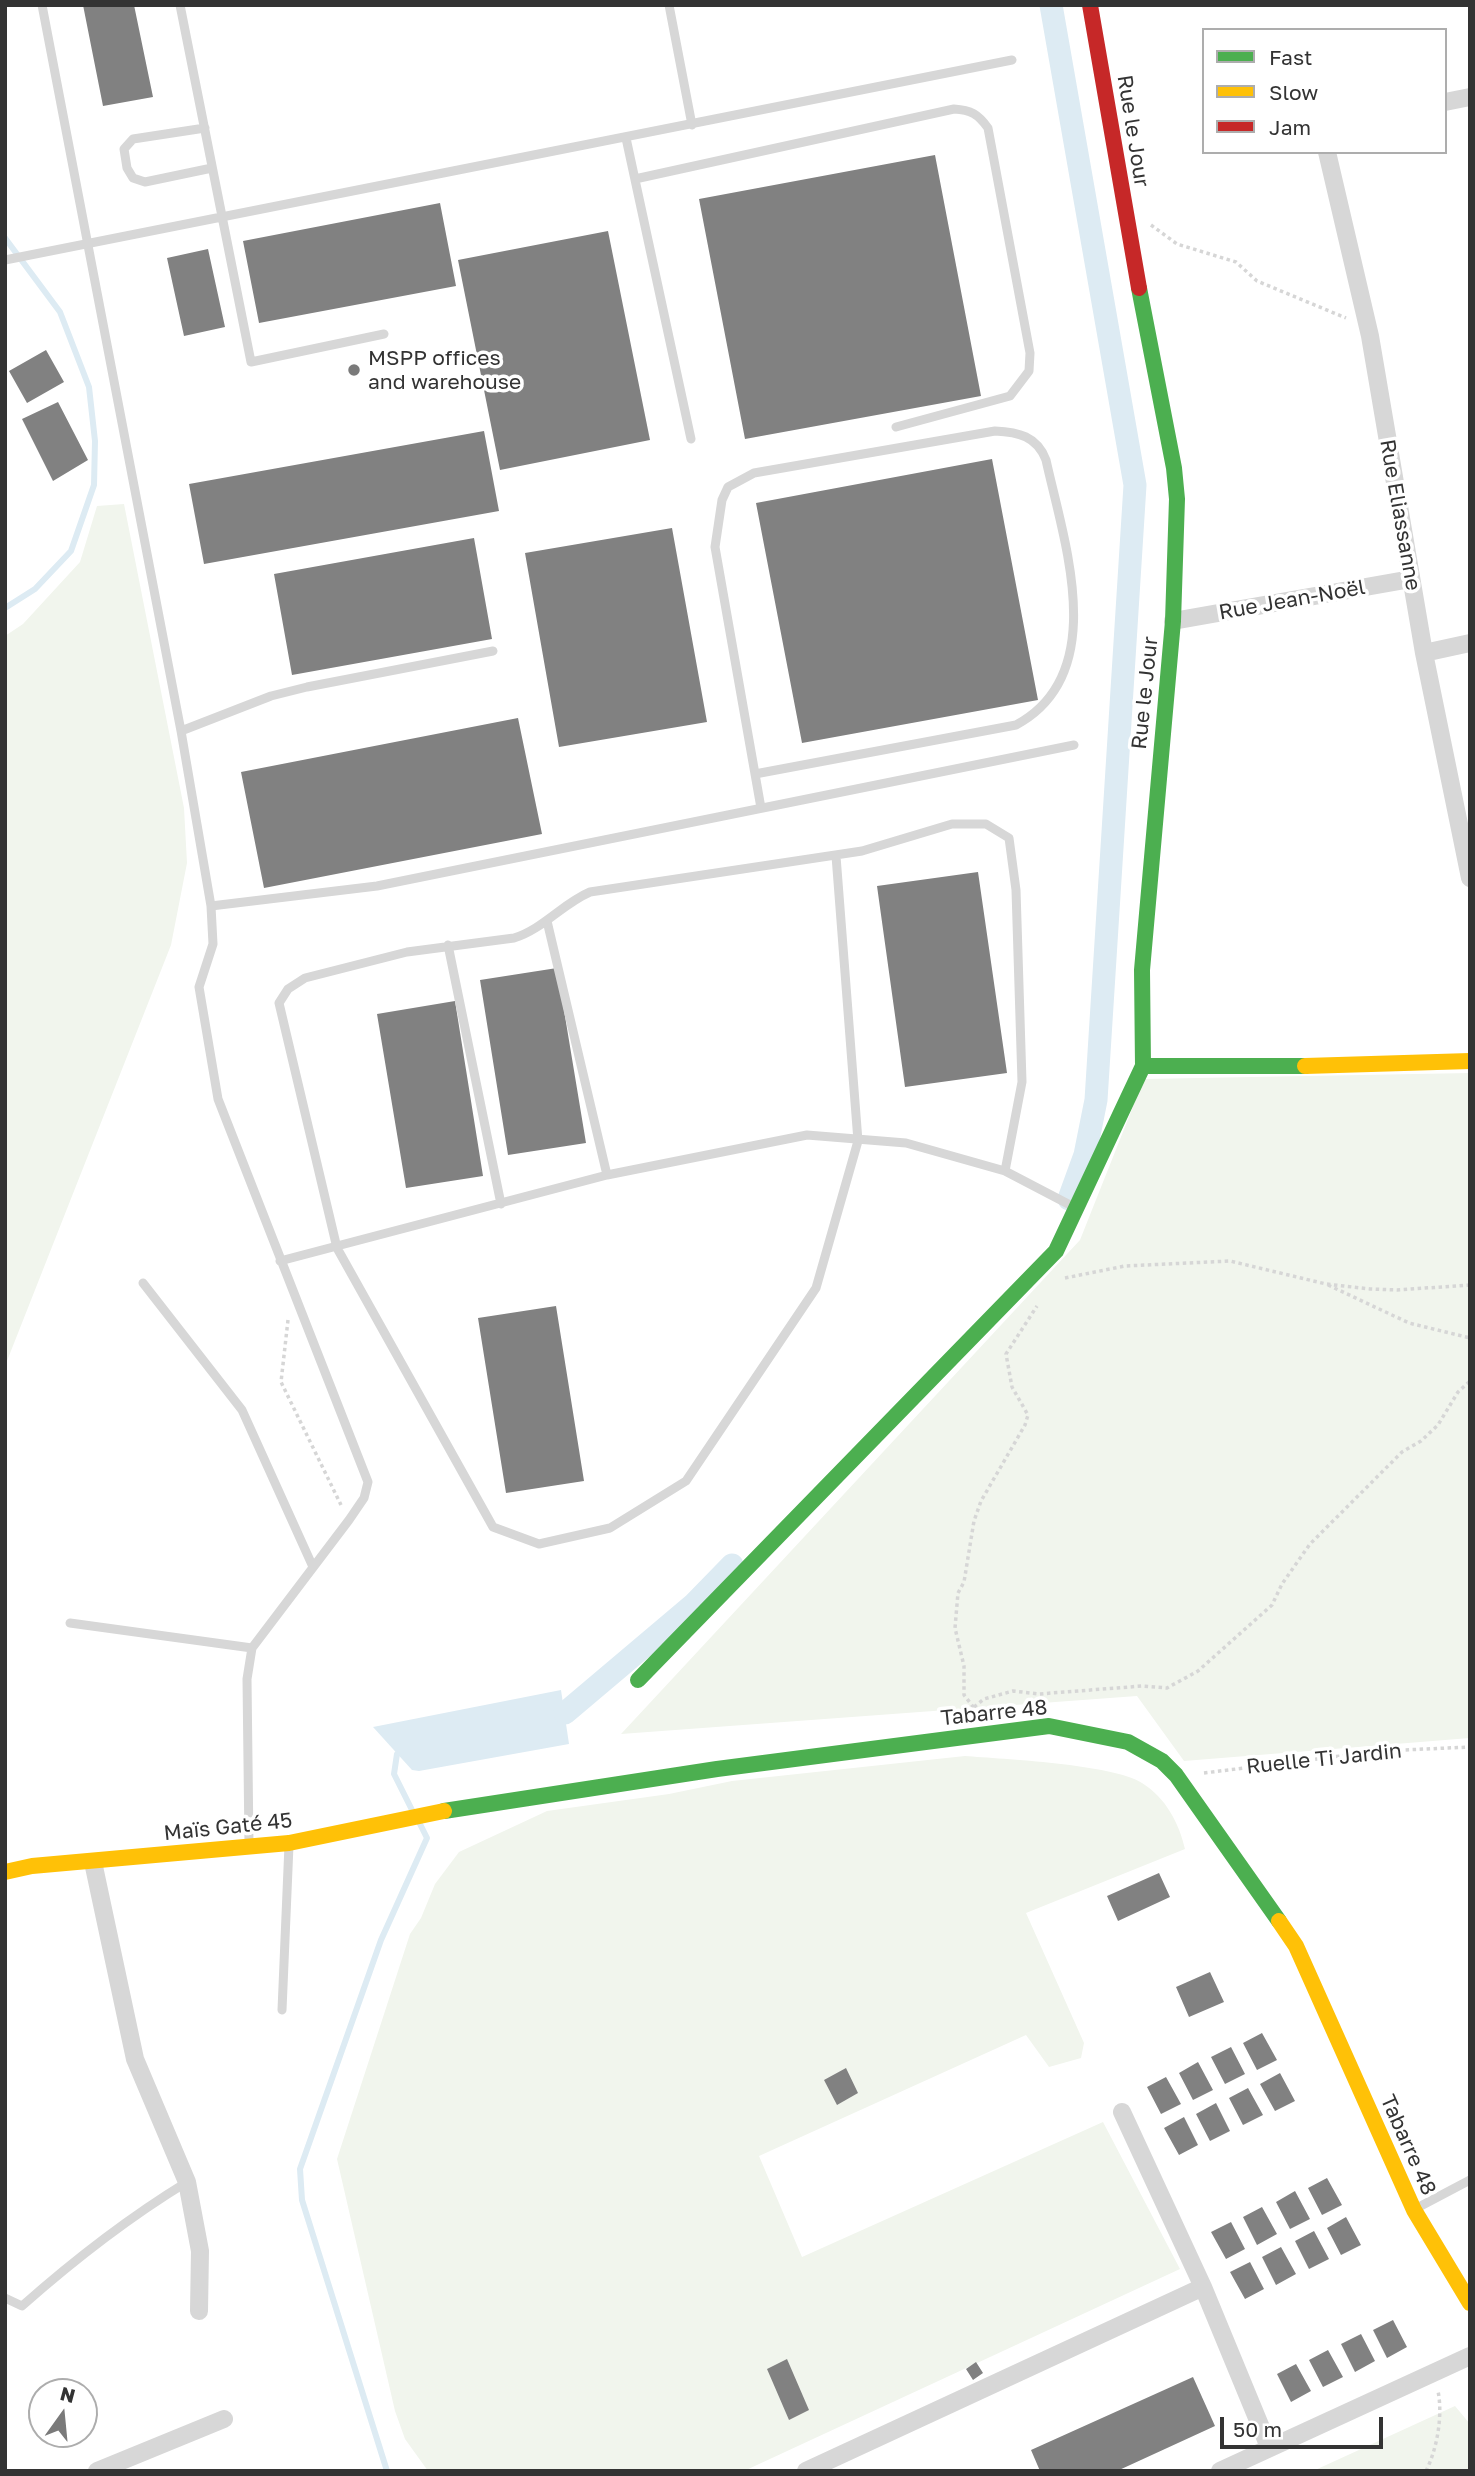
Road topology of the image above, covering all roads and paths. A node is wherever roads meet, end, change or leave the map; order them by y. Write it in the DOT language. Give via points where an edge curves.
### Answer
graph roads {
  1 [pos="42,5"];
  2 [pos="180,5"];
  3 [pos="669,5"];
  4 [pos="1090,5"];
  5 [pos="1012,60"];
  6 [pos="1470,97"];
  7 [pos="1447,102"];
  8 [pos="692,125"];
  9 [pos="205,128"];
  10 [pos="625,138"];
  11 [pos="1327,154"];
  12 [pos="212,167"];
  13 [pos="635,179"];
  14 [pos="1124,205"];
  15 [pos="223,218"];
  16 [pos="88,244"];
  17 [pos="5,260"];
  18 [pos="384,334"];
  19 [pos="1370,336"];
  20 [pos="896,427"];
  21 [pos="691,439"];
  22 [pos="1411,579"];
  23 [pos="1173,621"];
  24 [pos="1470,643"];
  25 [pos="493,652"];
  26 [pos="1424,653"];
  27 [pos="181,731"];
  28 [pos="1074,745"];
  29 [pos="755,774"];
  30 [pos="761,808"];
  31 [pos="835,856"];
  32 [pos="1470,878"];
  33 [pos="211,906"];
  34 [pos="547,921"];
  35 [pos="448,945"];
  36 [pos="1470,1061"];
  37 [pos="1143,1066"];
  38 [pos="858,1141"];
  39 [pos="1005,1171"];
  40 [pos="607,1175"];
  41 [pos="501,1204"];
  42 [pos="1077,1209"];
  43 [pos="337,1248"];
  44 [pos="280,1261"];
  45 [pos="1056,1282"];
  46 [pos="143,1283"];
  47 [pos="1326,1284"];
  48 [pos="1470,1285"];
  49 [pos="291,1290"];
  50 [pos="1039,1303"];
  51 [pos="1470,1338"];
  52 [pos="1470,1381"];
  53 [pos="349,1520"];
  54 [pos="313,1567"];
  55 [pos="70,1623"];
  56 [pos="252,1648"];
  57 [pos="638,1680"];
  58 [pos="964,1695"];
  59 [pos="973,1707"];
  60 [pos="1470,1747"];
  61 [pos="1179,1776"];
  62 [pos="453,1809"];
  63 [pos="289,1843"];
  64 [pos="249,1846"];
  65 [pos="93,1862"];
  66 [pos="5,1872"];
  67 [pos="282,2010"];
  68 [pos="1122,2112"];
  69 [pos="1470,2180"];
  70 [pos="187,2182"];
  71 [pos="1414,2210"];
  72 [pos="1203,2287"];
  73 [pos="5,2298"];
  74 [pos="1470,2302"];
  75 [pos="199,2311"];
  76 [pos="1470,2356"];
  77 [pos="1434,2372"];
  78 [pos="224,2419"];
  79 [pos="1269,2447"];
  80 [pos="97,2471"];
  81 [pos="806,2471"];
  82 [pos="1220,2471"];
  83 [pos="1426,2471"];
  1 -- 16 [label="lane"];
  2 -- 9 [label="lane"];
  3 -- 8 [label="lane"];
  4 -- 14 [label="street, Rue le Jour"];
  5 -- 8 [label="lane"];
  6 -- 7 [label="street"];
  8 -- 10 [label="lane"];
  9 -- 12 [label="lane"];
  9 -- 12 [label="lane" via="133,139 124,149 127,168 133,178 145,182"];
  10 -- 13 [label="lane"];
  10 -- 15 [label="lane"];
  11 -- 19 [label="street, Rue Eliassanne"];
  12 -- 15 [label="lane"];
  13 -- 20 [label="lane" via="954,109 980,116 988,128 1030,353 1029,371 1010,396"];
  13 -- 21 [label="lane"];
  14 -- 19 [label="path" via="1177,244 1236,262 1256,281 1341,314"];
  14 -- 23 [label="street, Rue le Jour" via="1174,468"];
  15 -- 16 [label="lane"];
  15 -- 18 [label="lane" via="251,362"];
  16 -- 17 [label="lane"];
  16 -- 27 [label="lane"];
  19 -- 22 [label="street, Rue Eliassanne"];
  22 -- 23 [label="street, Rue Jean-Noël"];
  22 -- 26 [label="street, Rue Eliassanne"];
  23 -- 37 [label="street, Rue le Jour" via="1142,970"];
  24 -- 26 [label="street"];
  25 -- 27 [label="lane" via="295,690"];
  26 -- 32 [label="street, Rue Eliassanne"];
  27 -- 33 [label="lane"];
  28 -- 30 [label="lane"];
  29 -- 29 [label="lane" via="715,547 728,487 754,473 995,431 1011,432 1036,443 1046,460 1076,599 1066,666 1037,714 1016,725"];
  29 -- 30 [label="lane"];
  30 -- 33 [label="lane" via="377,886"];
  31 -- 34 [label="lane" via="590,892 570,900"];
  31 -- 38 [label="lane"];
  31 -- 39 [label="lane" via="952,824 986,824 1009,838 1016,890 1021,1082"];
  33 -- 44 [label="lane" via="213,944 199,987 218,1099"];
  34 -- 35 [label="lane" via="514,938"];
  34 -- 40 [label="lane"];
  35 -- 41 [label="lane"];
  35 -- 43 [label="lane" via="305,978 288,989 279,1003"];
  36 -- 37 [label="street"];
  37 -- 42 [label="street"];
  38 -- 39 [label="lane" via="906,1143"];
  38 -- 40 [label="lane" via="807,1135"];
  38 -- 43 [label="lane" via="816,1288 686,1481 610,1528 539,1544 493,1527"];
  39 -- 42 [label="lane"];
  40 -- 41 [label="lane"];
  41 -- 43 [label="lane"];
  42 -- 57 [label="street" via="1056,1251"];
  43 -- 44 [label="lane"];
  44 -- 49 [label="lane"];
  45 -- 47 [label="path" via="1125,1266 1230,1261"];
  46 -- 54 [label="lane" via="242,1410"];
  47 -- 48 [label="path" via="1397,1290"];
  47 -- 51 [label="path" via="1409,1323"];
  49 -- 53 [label="path" via="281,1382"];
  49 -- 53 [label="lane" via="368,1482"];
  50 -- 58 [label="path" via="1006,1354 1012,1387 1028,1415 1026,1425 981,1501 958,1593 955,1628 964,1666"];
  52 -- 59 [label="path" via="1438,1425 1402,1452 1310,1544 1272,1605 1198,1671 1167,1688 1039,1694 1013,1691"];
  53 -- 54 [label="lane"];
  54 -- 56 [label="lane"];
  55 -- 56 [label="lane"];
  56 -- 64 [label="lane" via="247,1679"];
  60 -- 61 [label="path, Ruelle Ti Jardin" via="1381,1751"];
  61 -- 62 [label="street, Tabarre 48" via="1144,1748 1102,1732 1049,1726"];
  61 -- 71 [label="street, Tabarre 48" via="1296,1946"];
  62 -- 63 [label="street, Maïs Gaté 45"];
  63 -- 64 [label="street, Maïs Gaté 45"];
  63 -- 67 [label="lane"];
  64 -- 65 [label="street, Maïs Gaté 45"];
  65 -- 66 [label="street, Maïs Gaté 45"];
  65 -- 70 [label="street" via="135,2059"];
  68 -- 72 [label="street"];
  69 -- 71 [label="lane"];
  70 -- 73 [label="lane" via="81,2255 22,2306"];
  70 -- 75 [label="street" via="200,2250"];
  71 -- 74 [label="street, Tabarre 48"];
  72 -- 79 [label="street"];
  72 -- 81 [label="street"];
  76 -- 77 [label="street"];
  77 -- 79 [label="street"];
  77 -- 83 [label="path" via="1441,2405"];
  78 -- 80 [label="street"];
  79 -- 82 [label="street"];
}
